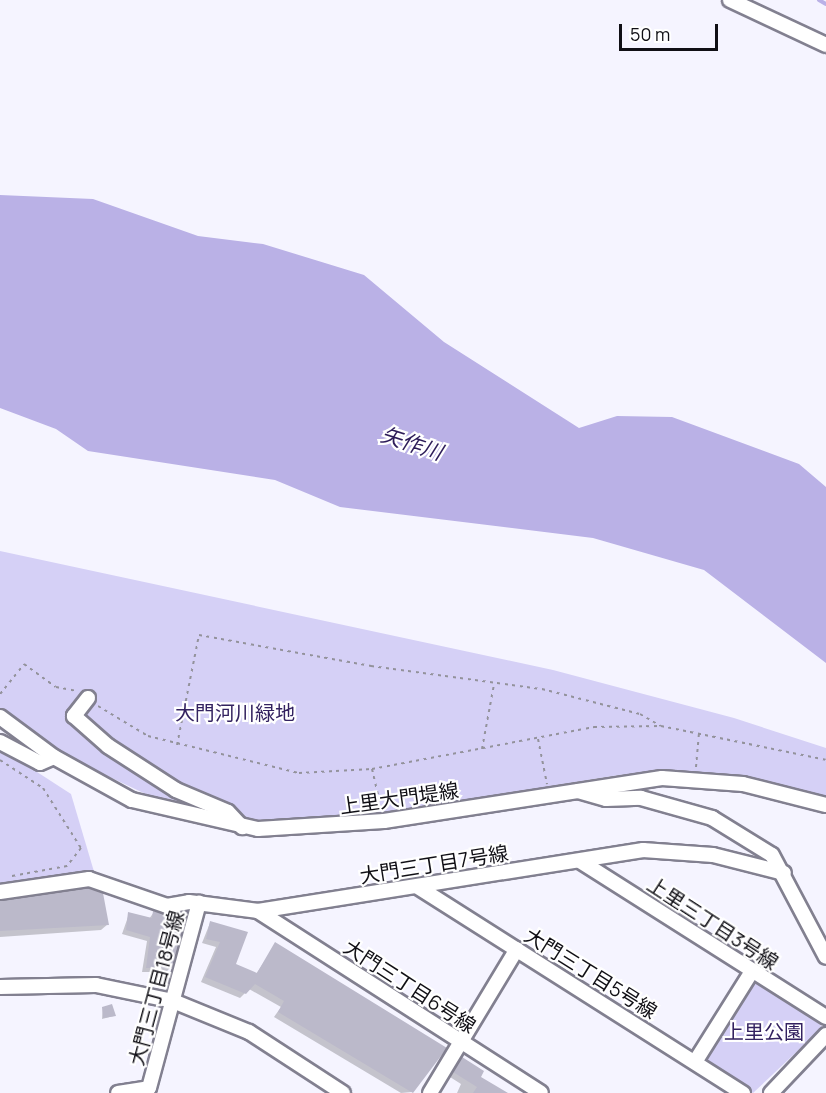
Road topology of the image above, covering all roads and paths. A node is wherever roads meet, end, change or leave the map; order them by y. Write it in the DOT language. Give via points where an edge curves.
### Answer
graph roads {
  1 [pos="730,0"];
  2 [pos="826,45"];
  3 [pos="494,683"];
  4 [pos="0,694"];
  5 [pos="88,698"];
  6 [pos="0,717"];
  7 [pos="662,726"];
  8 [pos="699,733"];
  9 [pos="538,739"];
  10 [pos="0,742"];
  11 [pos="177,745"];
  12 [pos="482,748"];
  13 [pos="54,757"];
  14 [pos="0,760"];
  15 [pos="826,760"];
  16 [pos="372,769"];
  17 [pos="695,779"];
  18 [pos="577,790"];
  19 [pos="548,793"];
  20 [pos="826,805"];
  21 [pos="384,821"];
  22 [pos="242,827"];
  23 [pos="580,861"];
  24 [pos="784,873"];
  25 [pos="0,878"];
  26 [pos="418,886"];
  27 [pos="0,892"];
  28 [pos="199,903"];
  29 [pos="258,911"];
  30 [pos="517,949"];
  31 [pos="826,957"];
  32 [pos="752,971"];
  33 [pos="0,987"];
  34 [pos="173,1001"];
  35 [pos="826,1017"];
  36 [pos="826,1035"];
  37 [pos="461,1041"];
  38 [pos="694,1062"];
  39 [pos="153,1091"];
  40 [pos="118,1093"];
  41 [pos="343,1093"];
  42 [pos="430,1093"];
  43 [pos="542,1093"];
  44 [pos="743,1093"];
  45 [pos="771,1093"];
  1 -- 2 [label="street"];
  3 -- 7 [label="path" via="591,700"];
  3 -- 11 [label="path" via="199,634"];
  3 -- 12 [label="path"];
  4 -- 5 [label="path" via="24,664 56,687"];
  5 -- 11 [label="path" via="148,736"];
  5 -- 22 [label="street" via="74,716 108,746 176,789 228,812"];
  6 -- 13 [label="street, 上里大門堤線"];
  7 -- 8 [label="path"];
  7 -- 9 [label="path" via="594,728"];
  8 -- 15 [label="path"];
  8 -- 17 [label="path"];
  9 -- 12 [label="path"];
  9 -- 19 [label="path"];
  10 -- 13 [label="street" via="40,763"];
  11 -- 16 [label="path" via="299,773"];
  12 -- 16 [label="path"];
  13 -- 22 [label="street, 上里大門堤線" via="132,800"];
  14 -- 25 [label="path" via="42,788 81,848 67,866"];
  16 -- 21 [label="path"];
  17 -- 18 [label="street, 上里大門堤線"];
  17 -- 20 [label="street, 上里大門堤線" via="743,784"];
  18 -- 19 [label="street, 上里大門堤線"];
  18 -- 24 [label="street" via="606,799 641,798 712,818 772,855"];
  19 -- 21 [label="street, 上里大門堤線"];
  21 -- 22 [label="street, 上里大門堤線" via="301,831"];
  23 -- 24 [label="street, 大門三丁目7号線" via="643,850 713,855"];
  23 -- 26 [label="street, 大門三丁目7号線"];
  23 -- 32 [label="street, 上里三丁目3号線"];
  24 -- 31 [label="street"];
  26 -- 29 [label="street, 大門三丁目7号線"];
  26 -- 30 [label="street, 大門三丁目5号線"];
  27 -- 28 [label="street, 大門三丁目7号線" via="89,879 139,900 167,906"];
  28 -- 29 [label="street, 大門三丁目7号線"];
  28 -- 34 [label="street, 大門三丁目18号線"];
  29 -- 37 [label="street, 大門三丁目6号線"];
  30 -- 37 [label="street"];
  30 -- 38 [label="street, 大門三丁目5号線"];
  32 -- 35 [label="street, 上里三丁目3号線"];
  32 -- 38 [label="street"];
  33 -- 34 [label="street" via="96,985"];
  34 -- 39 [label="street, 大門三丁目18号線"];
  34 -- 41 [label="street" via="249,1032"];
  36 -- 45 [label="street"];
  37 -- 42 [label="street"];
  37 -- 43 [label="street, 大門三丁目6号線"];
  38 -- 44 [label="street, 大門三丁目5号線"];
  39 -- 40 [label="street, 大門三丁目18号線"];
}
